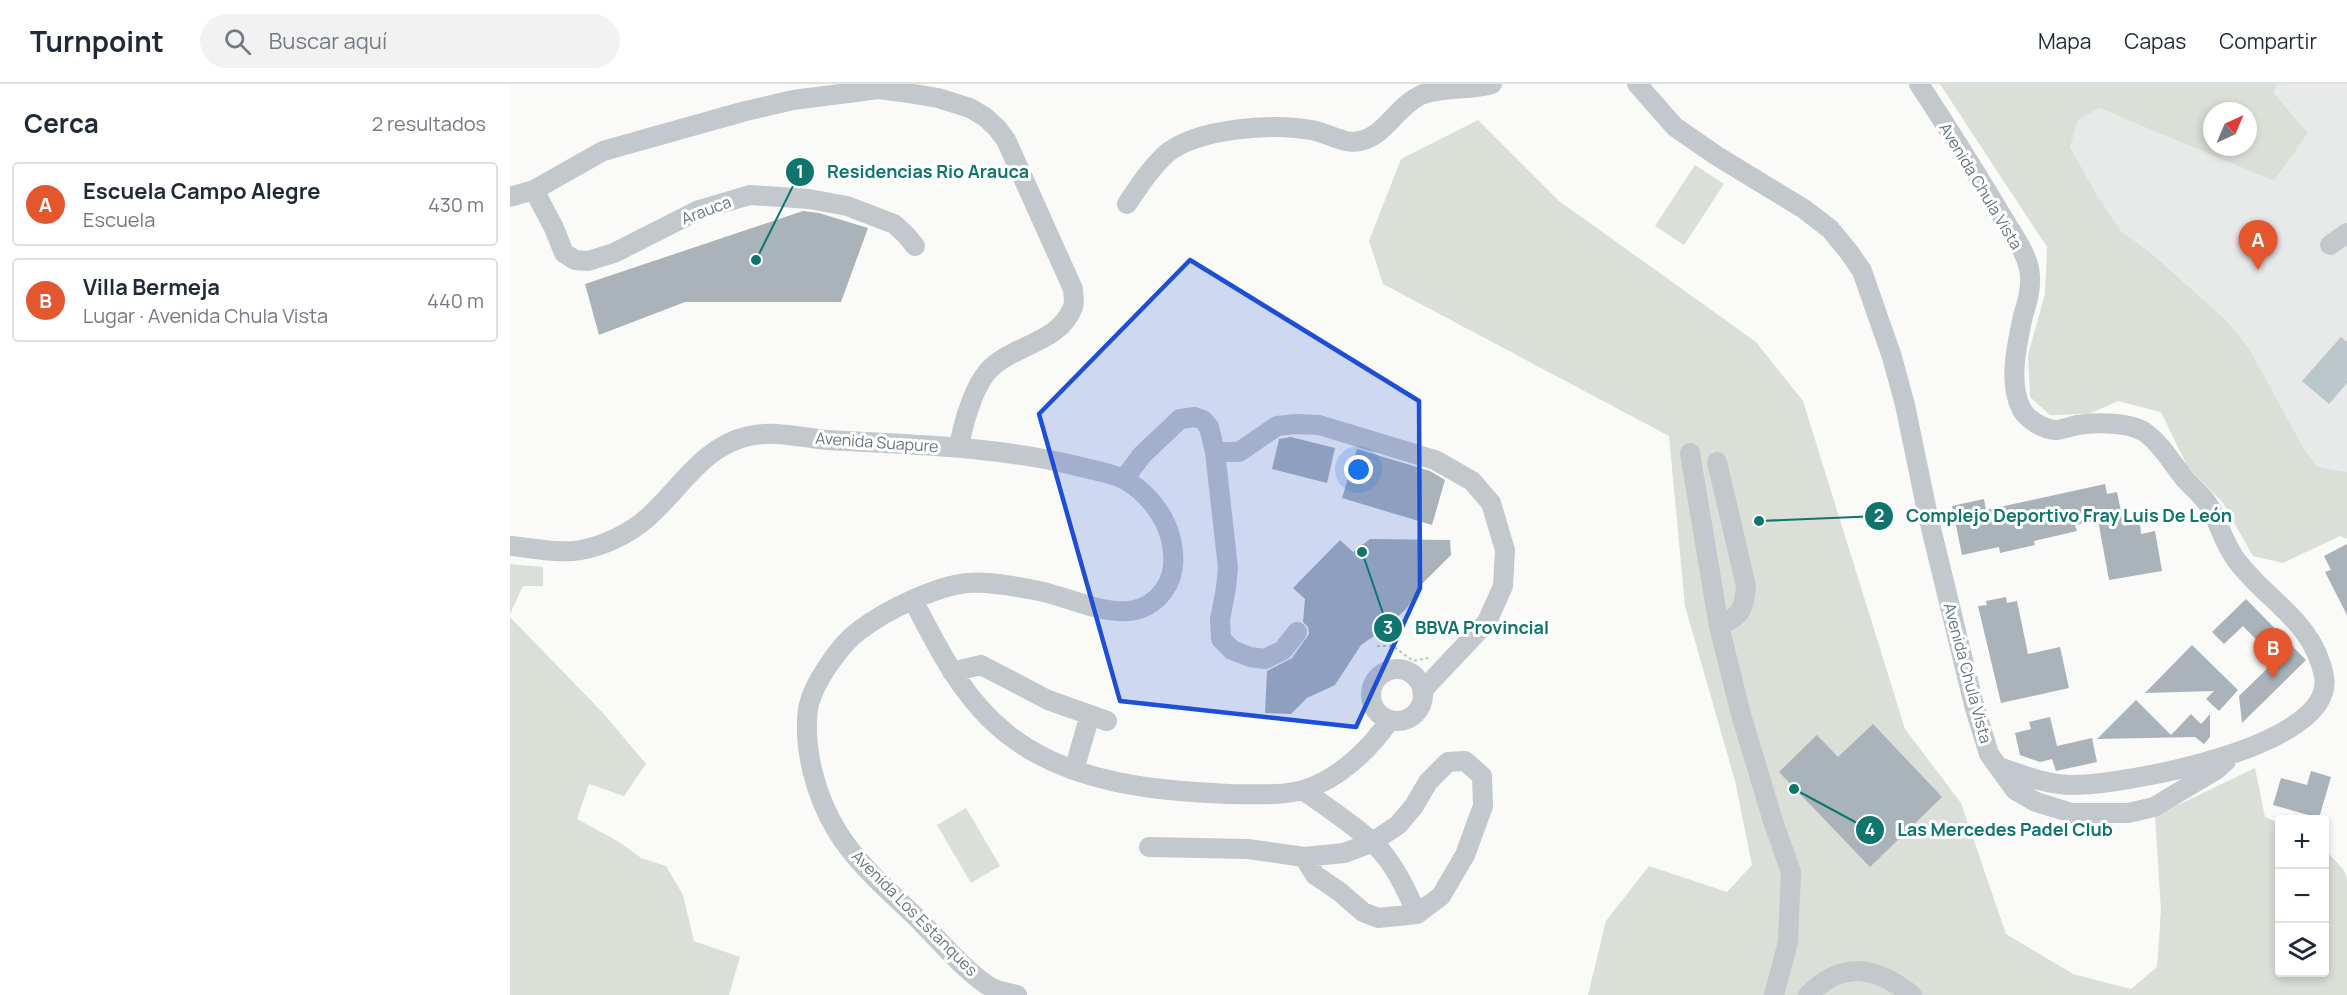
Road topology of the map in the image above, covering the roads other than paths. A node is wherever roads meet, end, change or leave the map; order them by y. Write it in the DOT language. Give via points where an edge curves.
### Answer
graph roads {
  1 [pos="1492,84"];
  2 [pos="1637,84"];
  3 [pos="1919,84"];
  4 [pos="534,190"];
  5 [pos="510,197"];
  6 [pos="1127,204"];
  7 [pos="2347,233"];
  8 [pos="2330,245"];
  9 [pos="915,246"];
  10 [pos="959,447"];
  11 [pos="1215,452"];
  12 [pos="1690,453"];
  13 [pos="1717,462"];
  14 [pos="1124,479"];
  15 [pos="510,546"];
  16 [pos="913,600"];
  17 [pos="1719,627"];
  18 [pos="1297,632"];
  19 [pos="952,672"];
  20 [pos="1422,691"];
  21 [pos="1390,720"];
  22 [pos="2237,751"];
  23 [pos="1999,767"];
  24 [pos="1074,770"];
  25 [pos="1303,790"];
  26 [pos="1371,843"];
  27 [pos="1149,847"];
  28 [pos="1304,857"];
  29 [pos="1417,914"];
  30 [pos="1017,995"];
  31 [pos="1774,995"];
  32 [pos="1808,995"];
  33 [pos="1912,995"];
  1 -- 6 [label="street" via="1422,95 1376,134 1358,142 1313,130 1262,126 1194,140 1168,152 1148,172"];
  2 -- 23 [label="street, Avenida Chula Vista" via="1676,127 1830,229 1862,271 1905,405 1974,705 1989,754"];
  3 -- 22 [label="street, Avenida Chula Vista" via="1988,190 2030,274 2030,292 2016,355 2015,389 2022,411 2038,424 2055,430 2102,423 2144,431 2209,506 2235,560 2289,612 2312,641 2324,676 2325,693 2318,704 2291,728"];
  4 -- 5 [label="street, Avenida Suapure"];
  4 -- 9 [label="street, Arauca" via="564,253 575,260 588,261 614,253 699,210 750,195 847,206 894,224"];
  4 -- 10 [label="street, Avenida Suapure" via="603,151 793,100 878,89 938,98 986,117 1006,140 1073,289 1074,306 1048,336 991,368 963,424"];
  7 -- 8 [label="street"];
  10 -- 14 [label="street, Avenida Los Estanques" via="1056,460"];
  10 -- 15 [label="street, Avenida Suapure" via="776,433 750,435 711,452 642,523 623,534 582,550"];
  11 -- 14 [label="street" via="1209,427 1203,420 1180,419 1142,455"];
  11 -- 18 [label="street" via="1228,568 1221,639 1232,650 1265,659 1283,650"];
  11 -- 20 [label="street" via="1239,452 1277,426 1319,425 1436,460 1472,481 1491,503 1505,550 1503,586 1487,622"];
  12 -- 17 [label="street"];
  13 -- 17 [label="street" via="1746,586 1745,604 1738,615"];
  14 -- 16 [label="street, Avenida Los Estanques" via="1155,506 1170,536 1174,568 1158,599 1148,606 1122,612 1101,610 1040,591 969,583 932,591"];
  16 -- 19 [label="street"];
  16 -- 30 [label="street, Avenida Los Estanques" via="858,631 818,683 808,706 813,772 835,827 874,876 976,975 994,989"];
  17 -- 31 [label="street" via="1791,872 1788,942"];
  19 -- 24 [label="street" via="974,703 1005,733 1034,753"];
  19 -- 24 [label="street" via="981,665 1048,700 1098,718"];
  20 -- 21 [label="street" via="1416,712"];
  20 -- 21 [label="street" via="1417,679 1403,670 1393,669 1379,676 1372,687 1371,700 1382,716"];
  21 -- 25 [label="street" via="1373,744 1338,773"];
  22 -- 23 [label="street, Avenida Chula Vista" via="2146,777 2071,785 2041,781"];
  22 -- 23 [label="street, Avenida Chula Vista" via="2184,790 2154,807 2128,813 2072,813 2036,802 2015,790"];
  24 -- 25 [label="street" via="1144,787 1201,793 1256,795"];
  25 -- 26 [label="street"];
  26 -- 28 [label="street" via="1344,853"];
  26 -- 29 [label="street" via="1385,855 1404,884"];
  26 -- 29 [label="street" via="1398,825 1428,782 1448,762 1466,761 1482,776 1483,806 1465,855 1441,896"];
  27 -- 28 [label="street" via="1248,849"];
  28 -- 29 [label="street" via="1315,875 1363,912 1378,918"];
  32 -- 33 [label="street" via="1836,973 1852,971 1884,978"];
}
